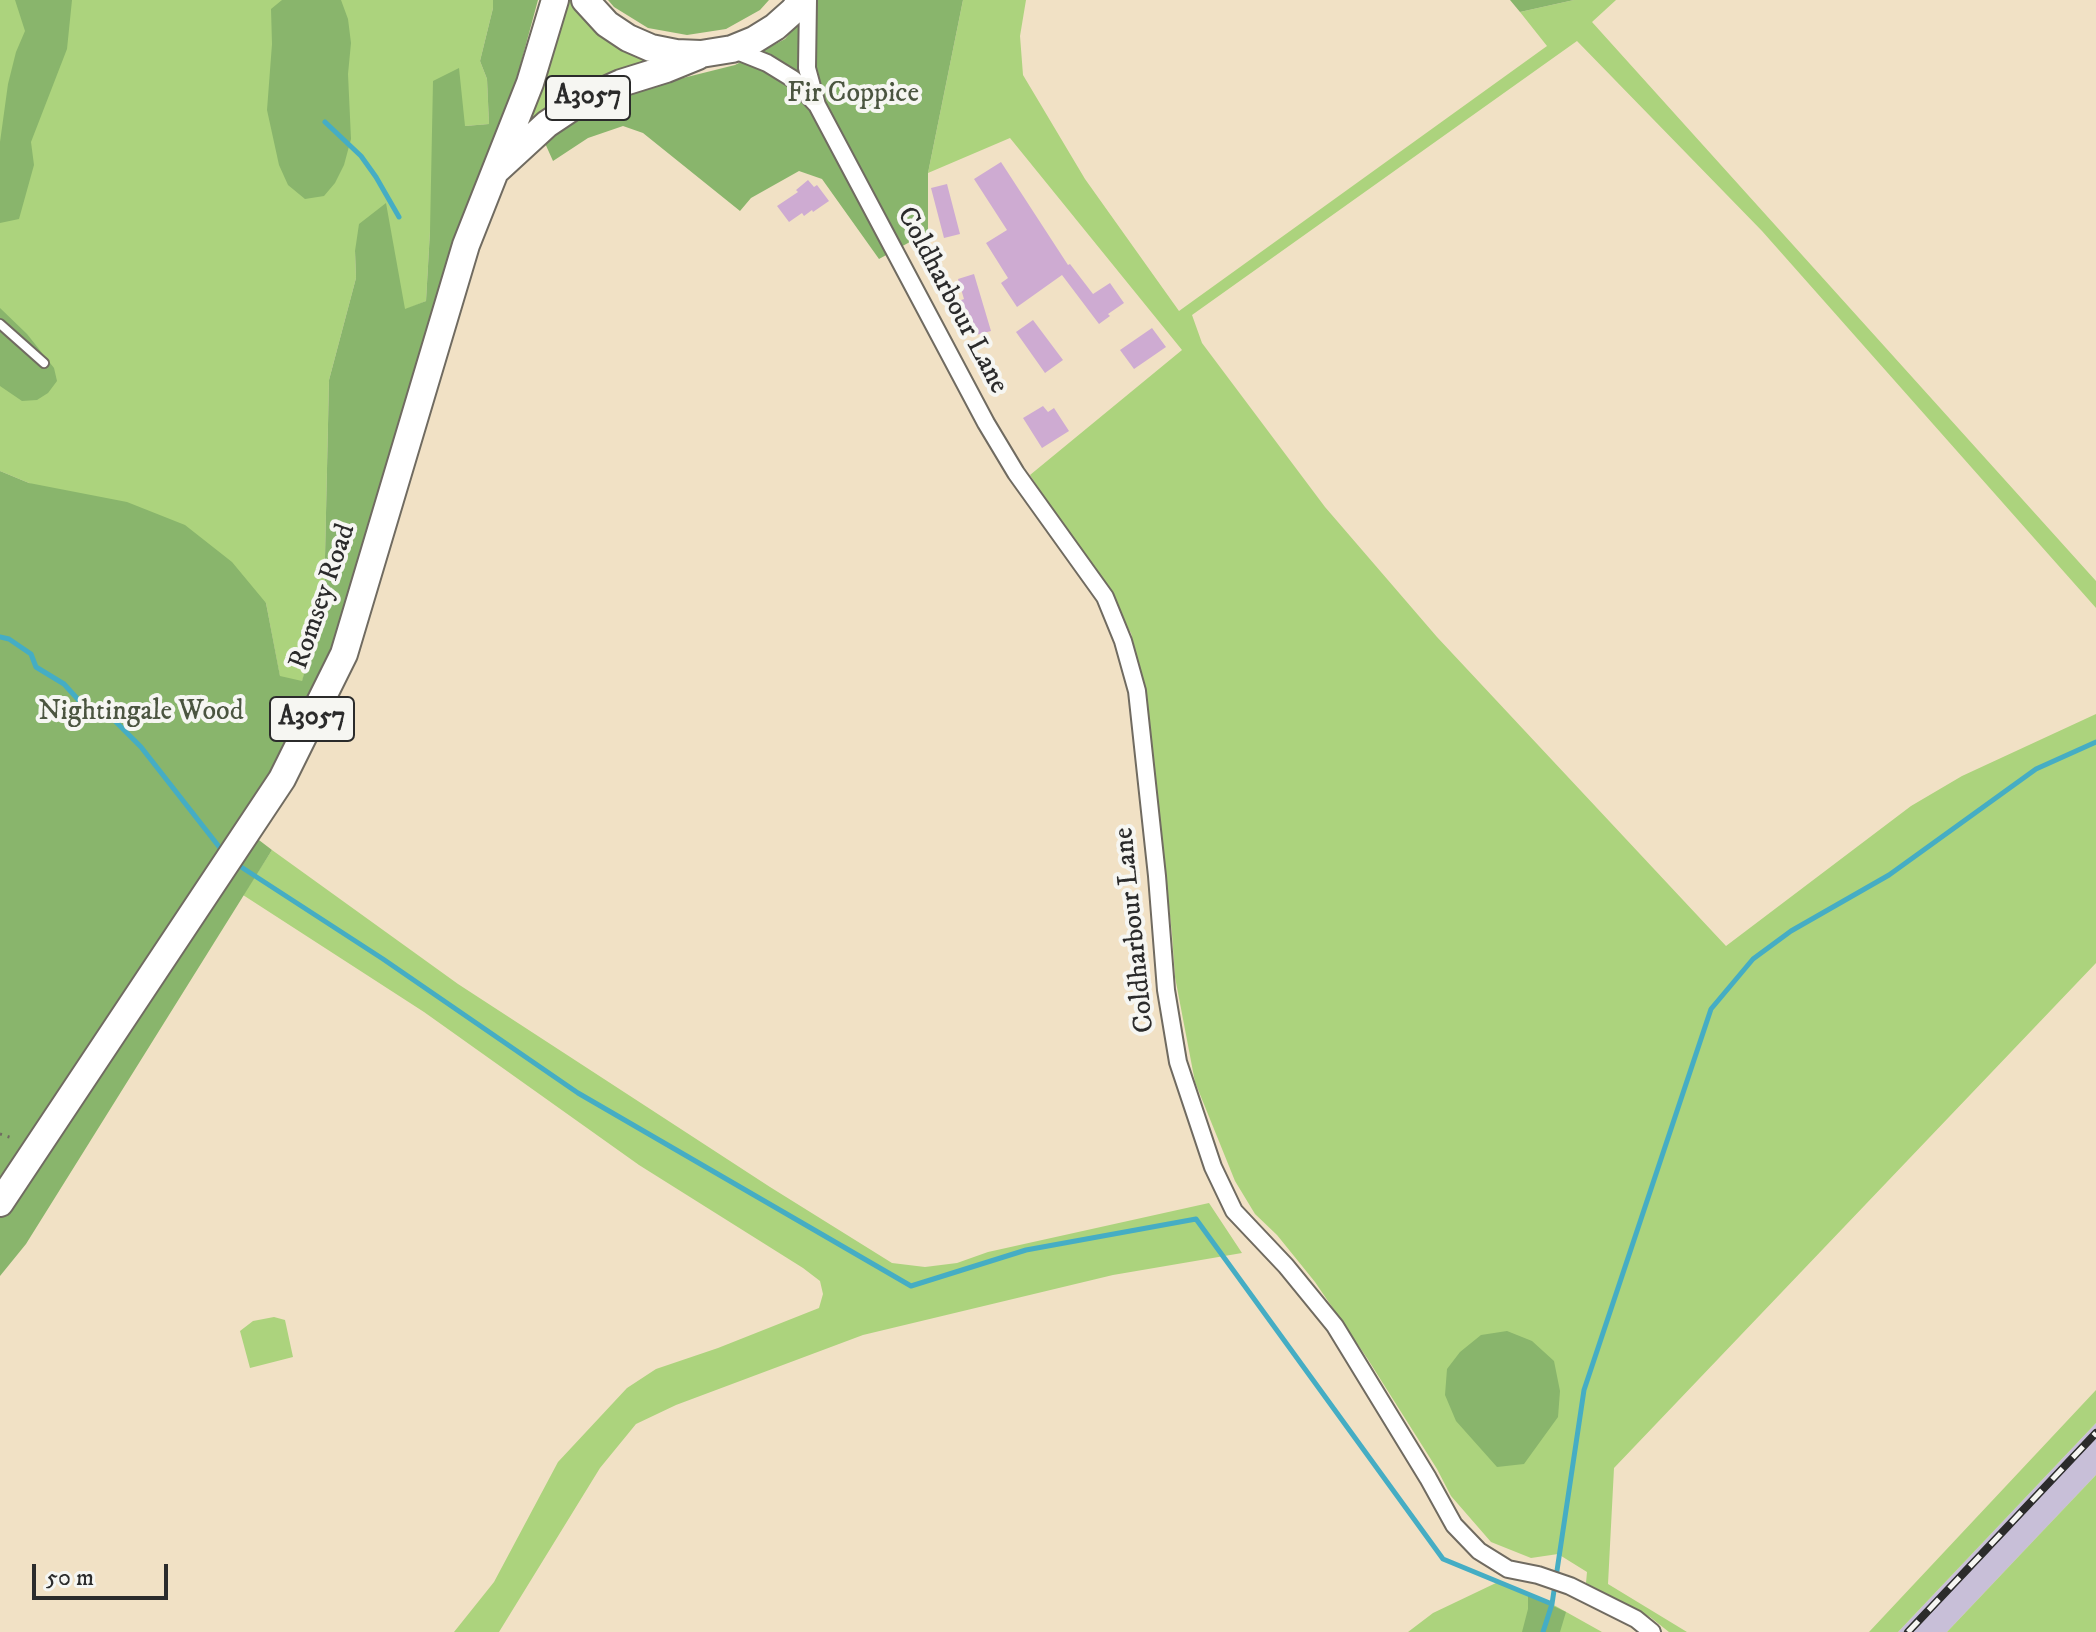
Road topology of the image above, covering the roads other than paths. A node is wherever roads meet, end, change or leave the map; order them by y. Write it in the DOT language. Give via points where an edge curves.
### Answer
graph roads {
  1 [pos="555,0"];
  2 [pos="585,0"];
  3 [pos="805,0"];
  4 [pos="732,49"];
  5 [pos="701,54"];
  6 [pos="817,105"];
  7 [pos="494,173"];
  8 [pos="0,324"];
  9 [pos="44,363"];
  10 [pos="0,1203"];
  11 [pos="1652,1632"];
  1 -- 7 [label="main road, Romsey Road / A3057" via="530,83"];
  2 -- 5 [label="main road" via="628,38 664,51"];
  3 -- 4 [label="main road" via="775,27"];
  3 -- 6 [label="street, Coldharbour Lane" via="807,68"];
  4 -- 5 [label="main road"];
  4 -- 6 [label="street, Coldharbour Lane" via="793,79"];
  5 -- 7 [label="main road, Romsey Road / A3057" via="583,100 547,124"];
  6 -- 11 [label="street, Coldharbour Lane" via="986,423 1105,597 1123,641 1137,691 1166,990 1178,1062 1213,1167 1234,1211 1335,1326 1454,1525 1479,1551 1508,1569 1567,1585"];
  7 -- 10 [label="main road, Romsey Road / A3057" via="466,245 344,654 282,779"];
  8 -- 9 [label="lane"];
}
